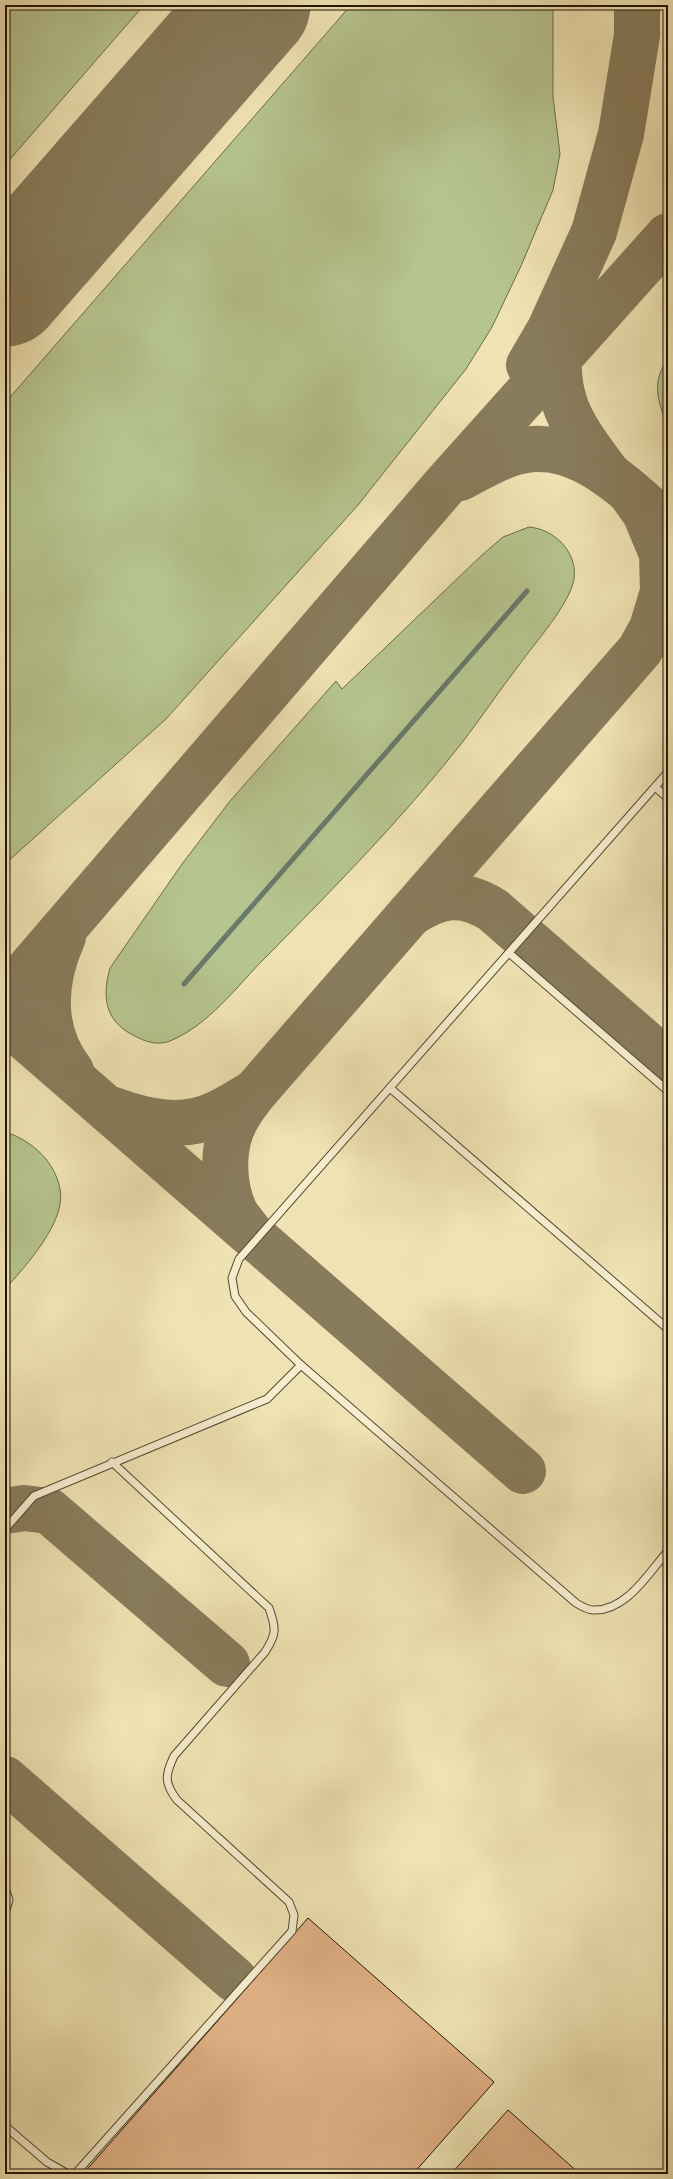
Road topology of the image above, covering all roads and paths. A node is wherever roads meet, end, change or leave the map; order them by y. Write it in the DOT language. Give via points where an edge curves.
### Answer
graph roads {
  1 [pos="668,772"];
  2 [pos="655,787"];
  3 [pos="668,798"];
  4 [pos="509,953"];
  5 [pos="390,1088"];
  6 [pos="668,1091"];
  7 [pos="668,1329"];
  8 [pos="301,1365"];
  9 [pos="112,1462"];
  10 [pos="5,1529"];
  11 [pos="668,1551"];
  12 [pos="5,1888"];
  13 [pos="5,1913"];
  14 [pos="5,2126"];
  15 [pos="68,2174"];
  16 [pos="75,2174"];
  1 -- 2 [label="lane"];
  2 -- 3 [label="lane"];
  2 -- 4 [label="lane"];
  4 -- 5 [label="lane"];
  4 -- 6 [label="lane"];
  5 -- 7 [label="lane"];
  5 -- 8 [label="lane" via="239,1259 232,1278 235,1296 246,1312"];
  8 -- 9 [label="lane" via="267,1399"];
  8 -- 11 [label="lane" via="576,1603 592,1610 611,1608 628,1596"];
  9 -- 10 [label="lane" via="34,1496"];
  9 -- 16 [label="lane" via="269,1608 275,1624 274,1639 174,1756 167,1770 168,1788 177,1800 289,1902 294,1915 292,1931"];
  12 -- 13 [label="lane" via="8,1900"];
  14 -- 15 [label="lane" via="47,2162"];
}
